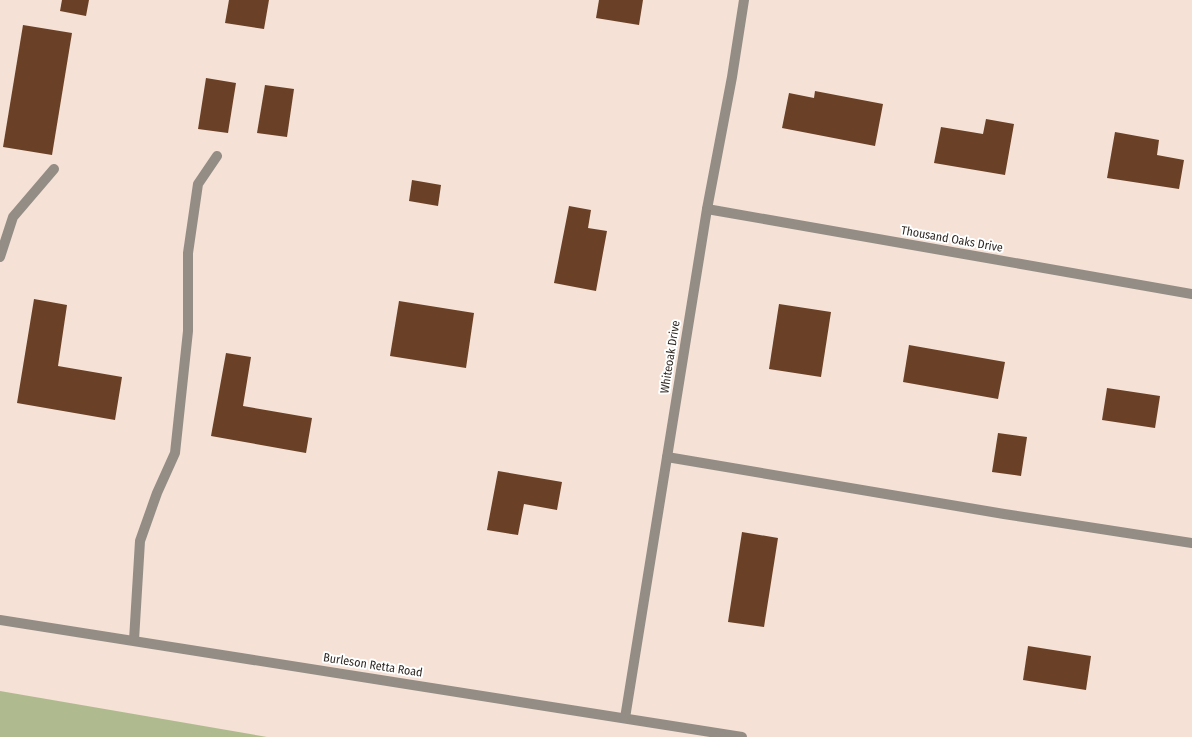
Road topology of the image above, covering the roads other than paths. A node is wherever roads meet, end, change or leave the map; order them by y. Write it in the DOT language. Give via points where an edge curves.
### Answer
graph roads {
  1 [pos="744,0"];
  2 [pos="217,156"];
  3 [pos="54,169"];
  4 [pos="707,209"];
  5 [pos="0,257"];
  6 [pos="1192,294"];
  7 [pos="667,457"];
  8 [pos="1192,543"];
  9 [pos="0,620"];
  10 [pos="134,640"];
  11 [pos="625,718"];
  12 [pos="742,737"];
  1 -- 4 [label="street, Whiteoak Drive"];
  2 -- 10 [label="street" via="198,184 188,253 188,331 174,453 140,541"];
  3 -- 5 [label="street" via="13,217"];
  4 -- 6 [label="street, Thousand Oaks Drive"];
  4 -- 7 [label="street, Whiteoak Drive"];
  7 -- 8 [label="street"];
  7 -- 11 [label="street, Whiteoak Drive"];
  9 -- 10 [label="street, Burleson Retta Road"];
  10 -- 11 [label="street, Burleson Retta Road"];
  11 -- 12 [label="street, Burleson Retta Road"];
}
